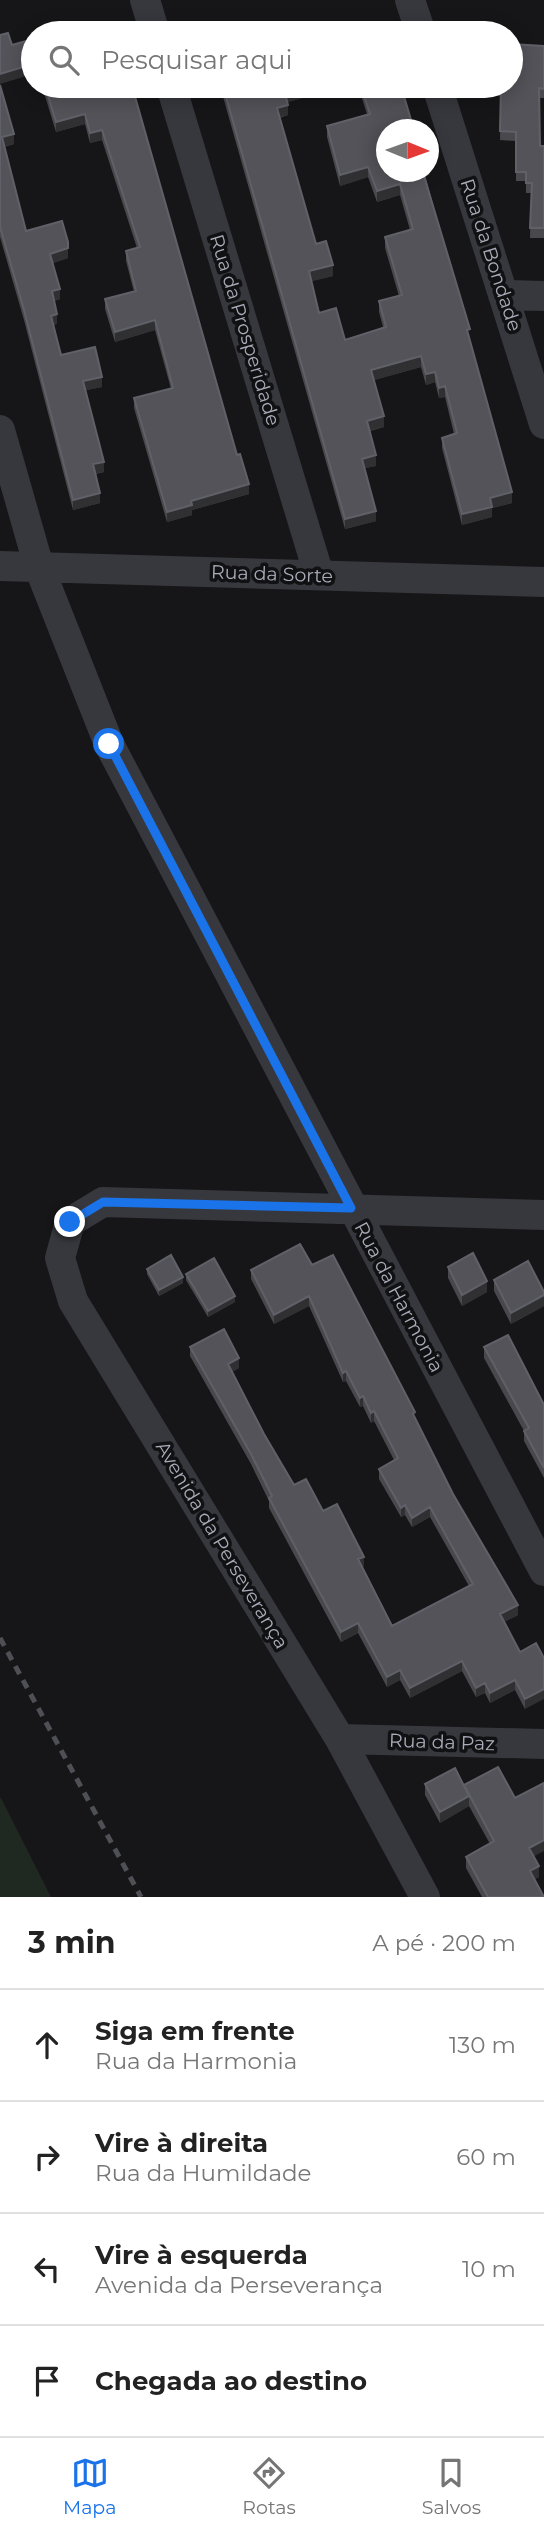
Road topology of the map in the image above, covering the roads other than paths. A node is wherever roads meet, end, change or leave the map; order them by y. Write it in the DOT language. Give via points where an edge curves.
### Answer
graph roads {
  1 [pos="145,0"];
  2 [pos="410,0"];
  3 [pos="151,21"];
  4 [pos="417,21"];
  5 [pos="175,98"];
  6 [pos="441,98"];
  7 [pos="503,295"];
  8 [pos="544,296"];
  9 [pos="544,424"];
  10 [pos="0,430"];
  11 [pos="0,566"];
  12 [pos="39,567"];
  13 [pos="319,575"];
  14 [pos="544,582"];
  15 [pos="351,1208"];
  16 [pos="544,1215"];
  17 [pos="544,1571"];
  18 [pos="340,1739"];
  19 [pos="544,1744"];
  20 [pos="425,1897"];
  1 -- 3 [label="street"];
  2 -- 4 [label="street"];
  5 -- 13 [label="street, Rua da Prosperidade"];
  6 -- 7 [label="street, Rua da Bondade"];
  7 -- 8 [label="street"];
  7 -- 9 [label="street, Rua da Bondade"];
  10 -- 12 [label="street, Rua da Harmonia"];
  11 -- 12 [label="street, Rua da Sorte"];
  12 -- 13 [label="street, Rua da Sorte"];
  12 -- 15 [label="street, Rua da Harmonia" via="109,744"];
  13 -- 14 [label="street, Rua da Sorte"];
  15 -- 16 [label="street"];
  15 -- 17 [label="street, Rua da Harmonia"];
  15 -- 18 [label="street, Avenida da Perseverança" via="103,1202 70,1222 60,1258 73,1301"];
  18 -- 19 [label="street, Rua da Paz"];
  18 -- 20 [label="street, Avenida da Perseverança"];
}
